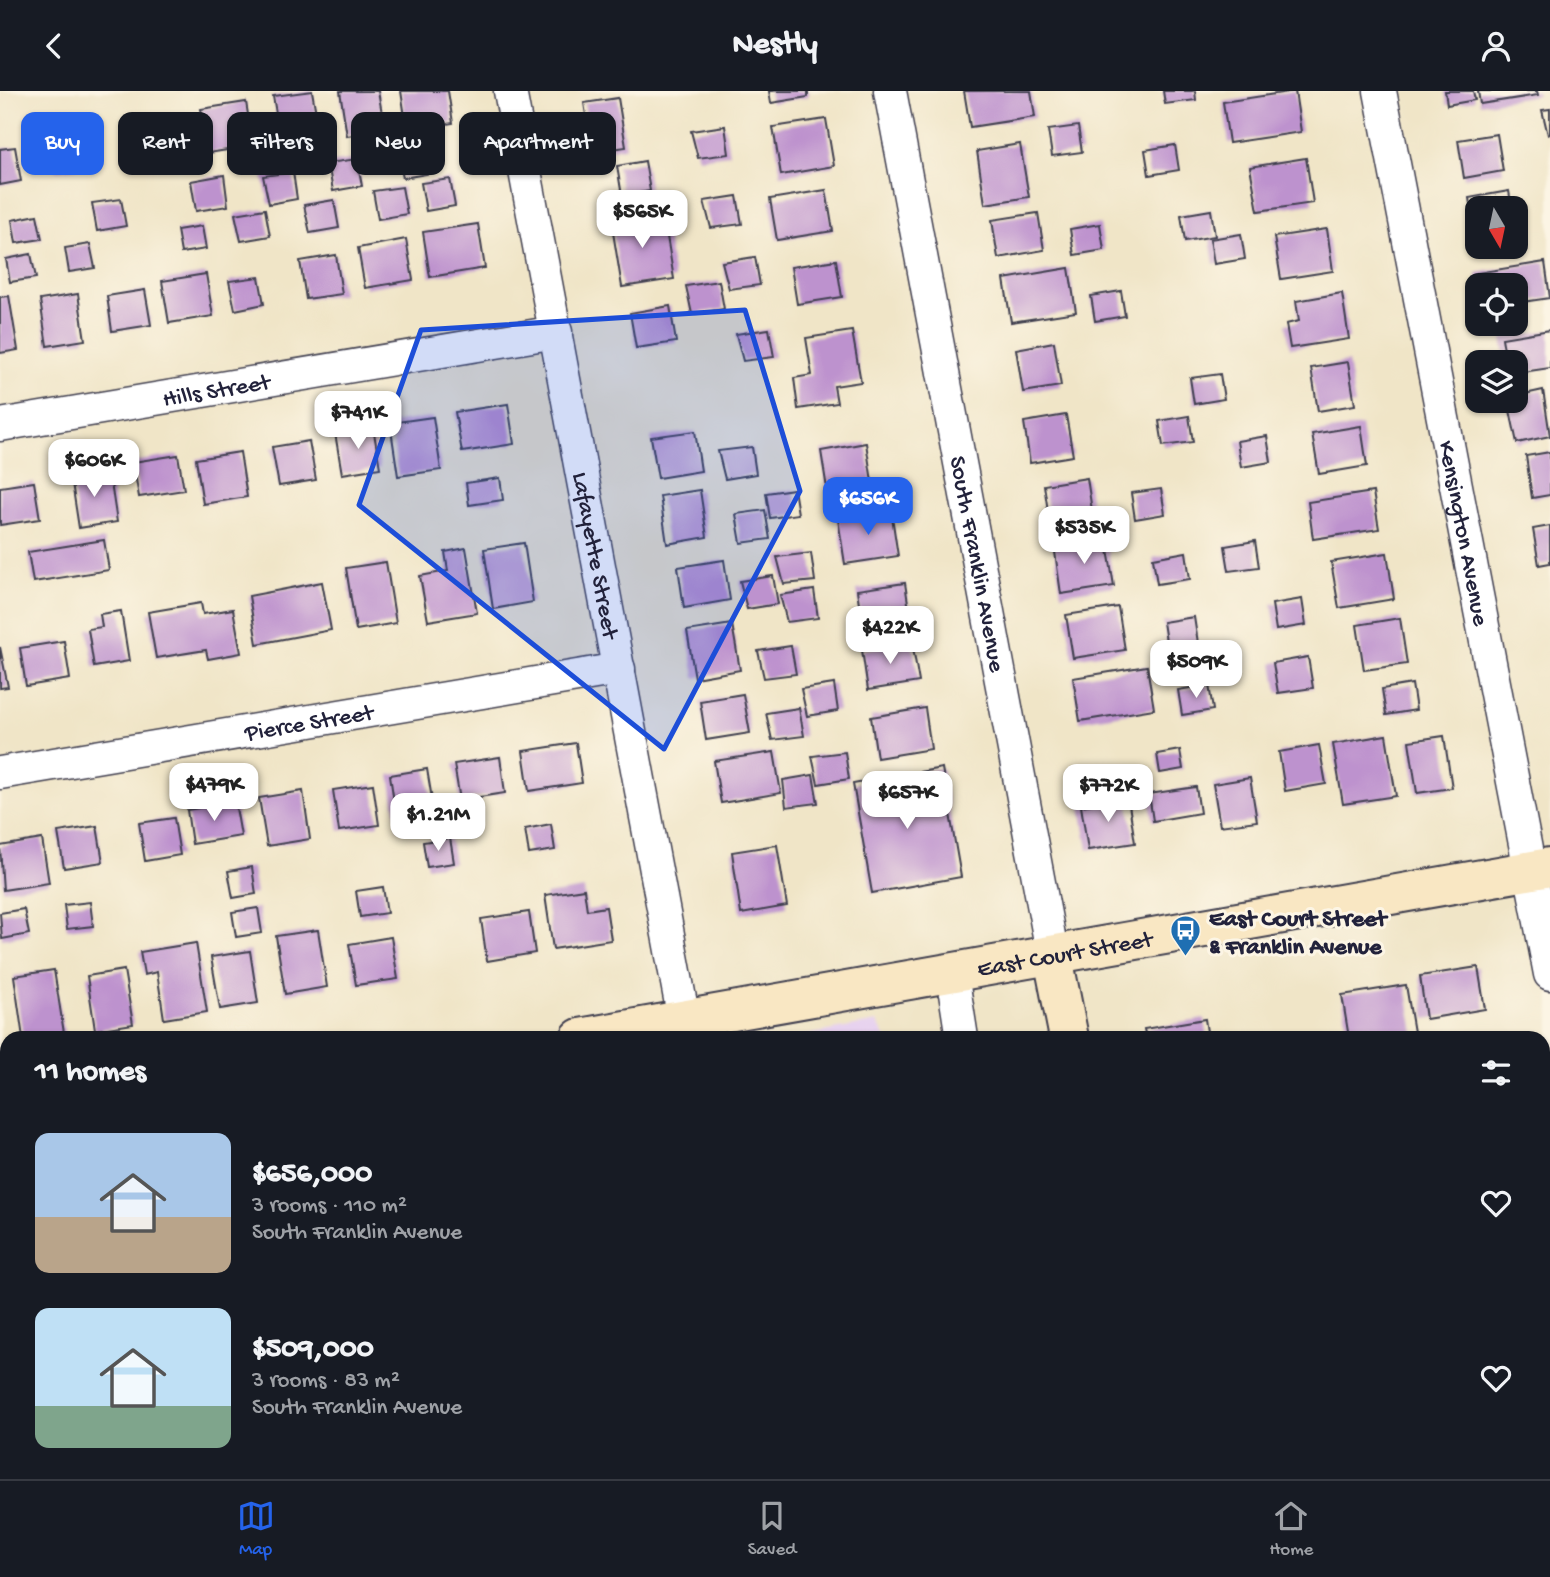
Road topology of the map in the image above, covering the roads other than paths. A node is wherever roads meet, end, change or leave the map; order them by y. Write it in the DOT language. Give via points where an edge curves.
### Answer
graph roads {
  1 [pos="510,91"];
  2 [pos="890,91"];
  3 [pos="1380,91"];
  4 [pos="556,332"];
  5 [pos="0,425"];
  6 [pos="620,669"];
  7 [pos="0,773"];
  8 [pos="1540,869"];
  9 [pos="1053,957"];
  10 [pos="952,974"];
  11 [pos="1550,974"];
  12 [pos="684,1020"];
  13 [pos="620,1031"];
  14 [pos="961,1031"];
  15 [pos="1068,1031"];
  1 -- 4 [label="street, Lafayette Street"];
  2 -- 9 [label="street, South Franklin Avenue"];
  3 -- 8 [label="street, Kensington Avenue"];
  4 -- 5 [label="street, Hills Street"];
  4 -- 6 [label="street, Lafayette Street"];
  6 -- 7 [label="street, Pierce Street"];
  6 -- 12 [label="street, Lafayette Street"];
  8 -- 9 [label="main road, East Court Street"];
  8 -- 11 [label="street, Kensington Avenue"];
  9 -- 10 [label="main road, East Court Street"];
  9 -- 15 [label="main road, South Franklin Avenue"];
  10 -- 12 [label="main road, East Court Street"];
  10 -- 14 [label="street"];
  12 -- 13 [label="main road, East Court Street"];
}
